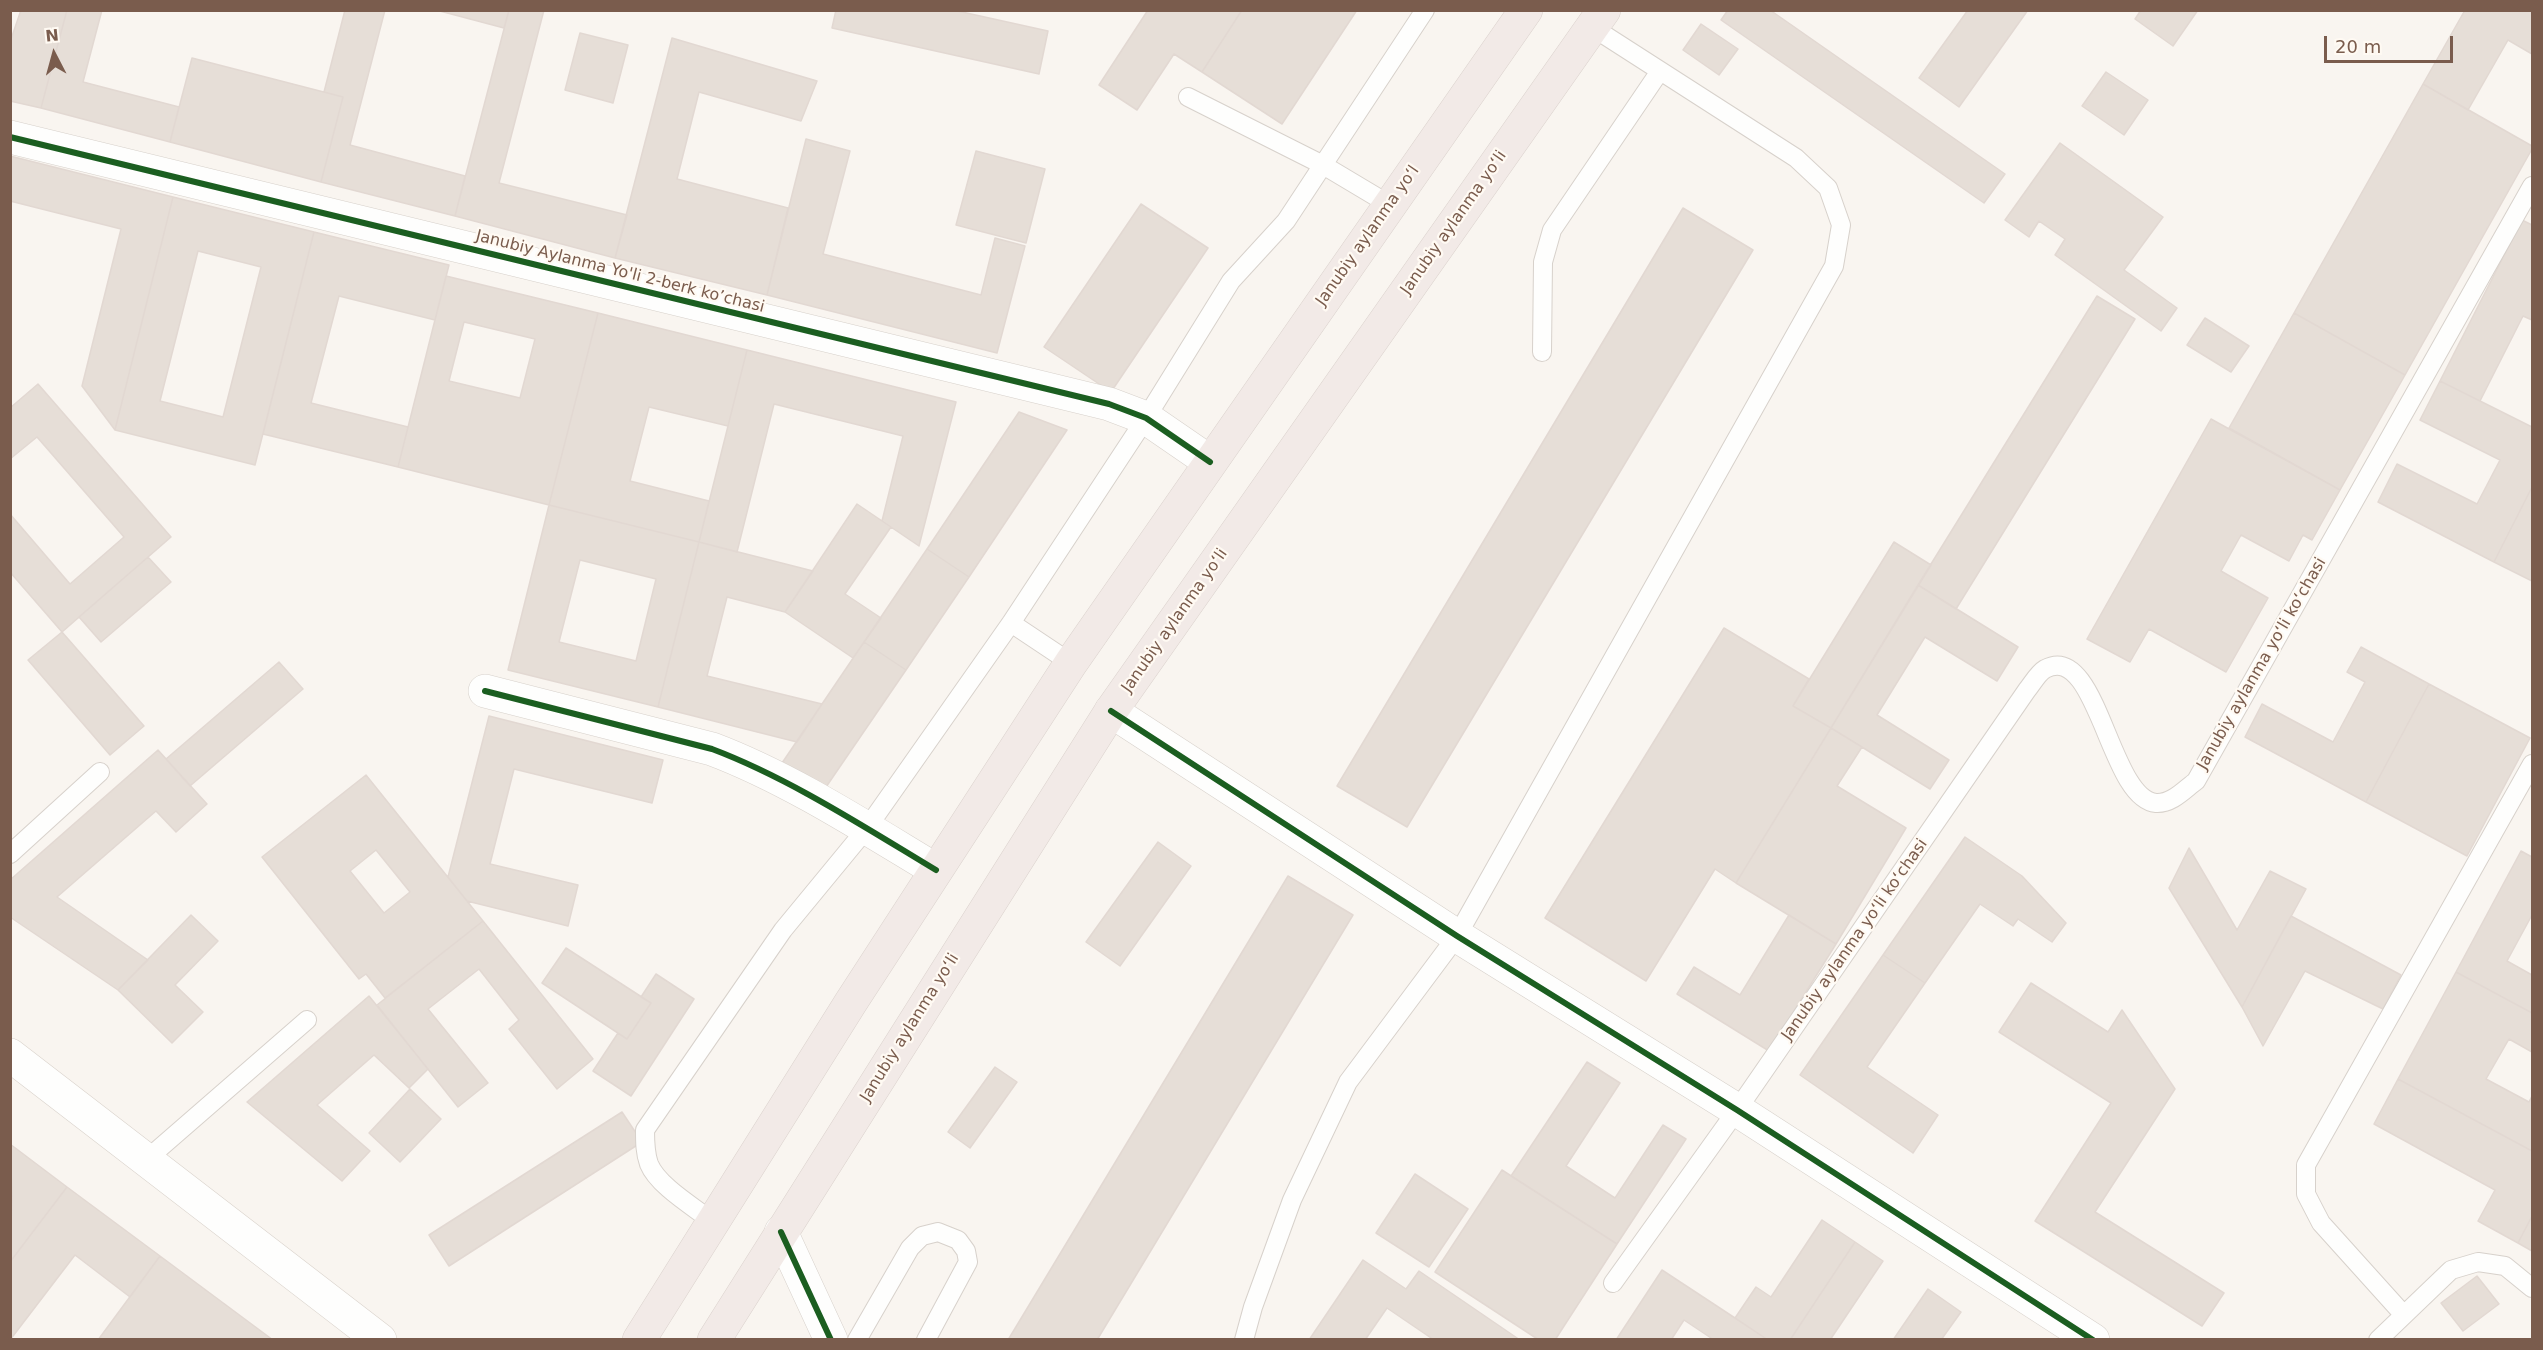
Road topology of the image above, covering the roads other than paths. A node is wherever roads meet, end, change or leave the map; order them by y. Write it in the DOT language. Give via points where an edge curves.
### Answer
graph roads {
  1 [pos="1425,10"];
  2 [pos="1526,10"];
  3 [pos="1598,19"];
  4 [pos="1660,71"];
  5 [pos="1188,97"];
  6 [pos="10,137"];
  7 [pos="1323,165"];
  8 [pos="2531,190"];
  9 [pos="1390,205"];
  10 [pos="1542,352"];
  11 [pos="1146,418"];
  12 [pos="1210,462"];
  13 [pos="1011,623"];
  14 [pos="1071,663"];
  15 [pos="485,691"];
  16 [pos="1112,711"];
  17 [pos="2532,764"];
  18 [pos="100,772"];
  19 [pos="867,828"];
  20 [pos="10,854"];
  21 [pos="936,870"];
  22 [pos="1456,936"];
  23 [pos="307,1020"];
  24 [pos="10,1054"];
  25 [pos="1737,1110"];
  26 [pos="146,1160"];
  27 [pos="713,1222"];
  28 [pos="781,1232"];
  29 [pos="1613,1283"];
  30 [pos="2532,1288"];
  31 [pos="2403,1314"];
  32 [pos="380,1340"];
  33 [pos="639,1340"];
  34 [pos="714,1340"];
  35 [pos="831,1340"];
  36 [pos="857,1340"];
  37 [pos="926,1340"];
  38 [pos="1244,1340"];
  39 [pos="2093,1340"];
  40 [pos="2378,1340"];
  1 -- 7 [label="lane"];
  2 -- 9 [label="highway, Janubiy aylanma yoʻl"];
  3 -- 4 [label="lane"];
  3 -- 16 [label="highway, Janubiy aylanma yoʻli"];
  4 -- 10 [label="lane" via="1552,230 1543,262"];
  4 -- 22 [label="lane" via="1796,158 1828,188 1841,225 1834,266"];
  5 -- 7 [label="lane"];
  6 -- 11 [label="street, Janubiy Аylanma Yo'li 2-berk koʼchasi" via="1109,404"];
  7 -- 9 [label="lane"];
  7 -- 11 [label="lane" via="1286,221 1231,281"];
  8 -- 25 [label="lane, Janubiy aylanma yoʻli koʻchasi" via="2196,781 2172,799 2157,803 2141,798 2129,782 2088,692 2072,670 2059,666 2044,669"];
  9 -- 12 [label="highway, Janubiy aylanma yoʻl"];
  11 -- 12 [label="street, Janubiy Аylanma Yo'li 2-berk koʼchasi"];
  11 -- 13 [label="lane"];
  12 -- 14 [label="highway"];
  13 -- 14 [label="lane"];
  13 -- 19 [label="lane"];
  14 -- 21 [label="highway"];
  15 -- 19 [label="street" via="712,749 739,759"];
  16 -- 22 [label="street"];
  16 -- 28 [label="highway, Janubiy aylanma yoʻli"];
  17 -- 31 [label="lane" via="2306,1165 2306,1194 2321,1222"];
  18 -- 20 [label="lane"];
  19 -- 21 [label="street"];
  19 -- 27 [label="lane" via="783,930 645,1130 650,1166 660,1181"];
  21 -- 27 [label="highway"];
  22 -- 25 [label="street"];
  22 -- 38 [label="lane" via="1348,1082 1292,1200"];
  23 -- 26 [label="lane"];
  24 -- 26 [label="street"];
  25 -- 29 [label="lane"];
  25 -- 39 [label="street"];
  26 -- 32 [label="street"];
  27 -- 33 [label="highway"];
  28 -- 34 [label="highway, Janubiy aylanma yoʻli"];
  28 -- 35 [label="street"];
  30 -- 31 [label="lane" via="2505,1266 2478,1262 2451,1270"];
  31 -- 40 [label="lane"];
  36 -- 37 [label="lane" via="910,1248 922,1236 938,1232 958,1240 968,1262"];
}
